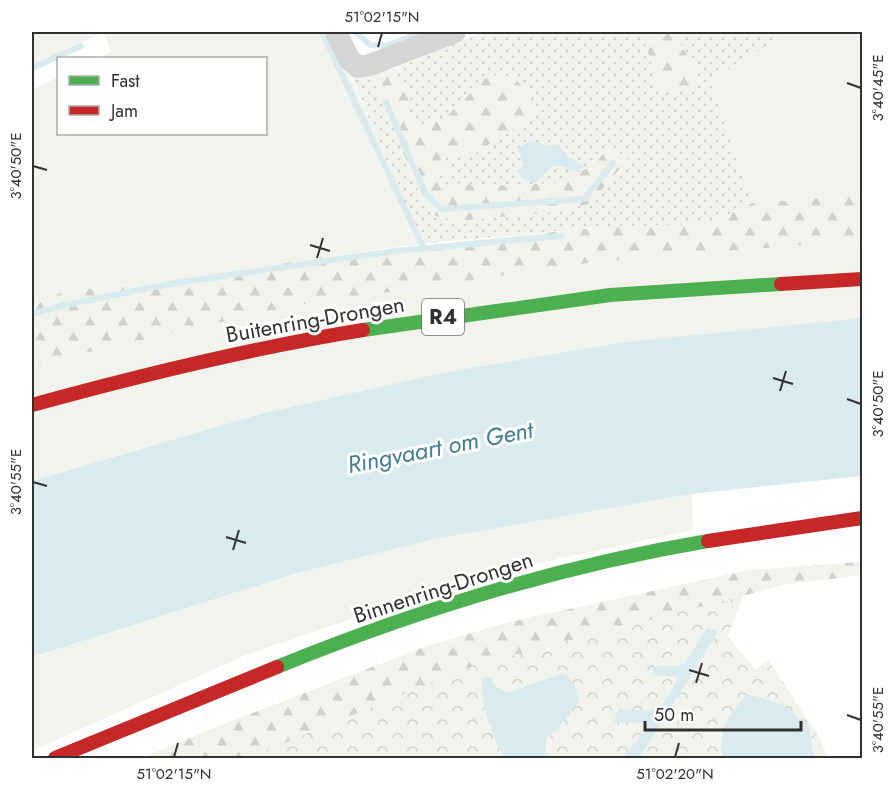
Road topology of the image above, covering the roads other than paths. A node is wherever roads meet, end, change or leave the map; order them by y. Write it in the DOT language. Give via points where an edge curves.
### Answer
graph roads {
  1 [pos="336,32"];
  2 [pos="455,32"];
  3 [pos="862,279"];
  4 [pos="32,405"];
  5 [pos="862,518"];
  6 [pos="55,759"];
  1 -- 2 [label="street" via="349,59 358,67"];
  3 -- 4 [label="highway, Buitenring-Drongen / R4" via="610,295 448,317 288,342"];
  5 -- 6 [label="highway, Binnenring-Drongen" via="744,534 520,582 326,647"];
}
